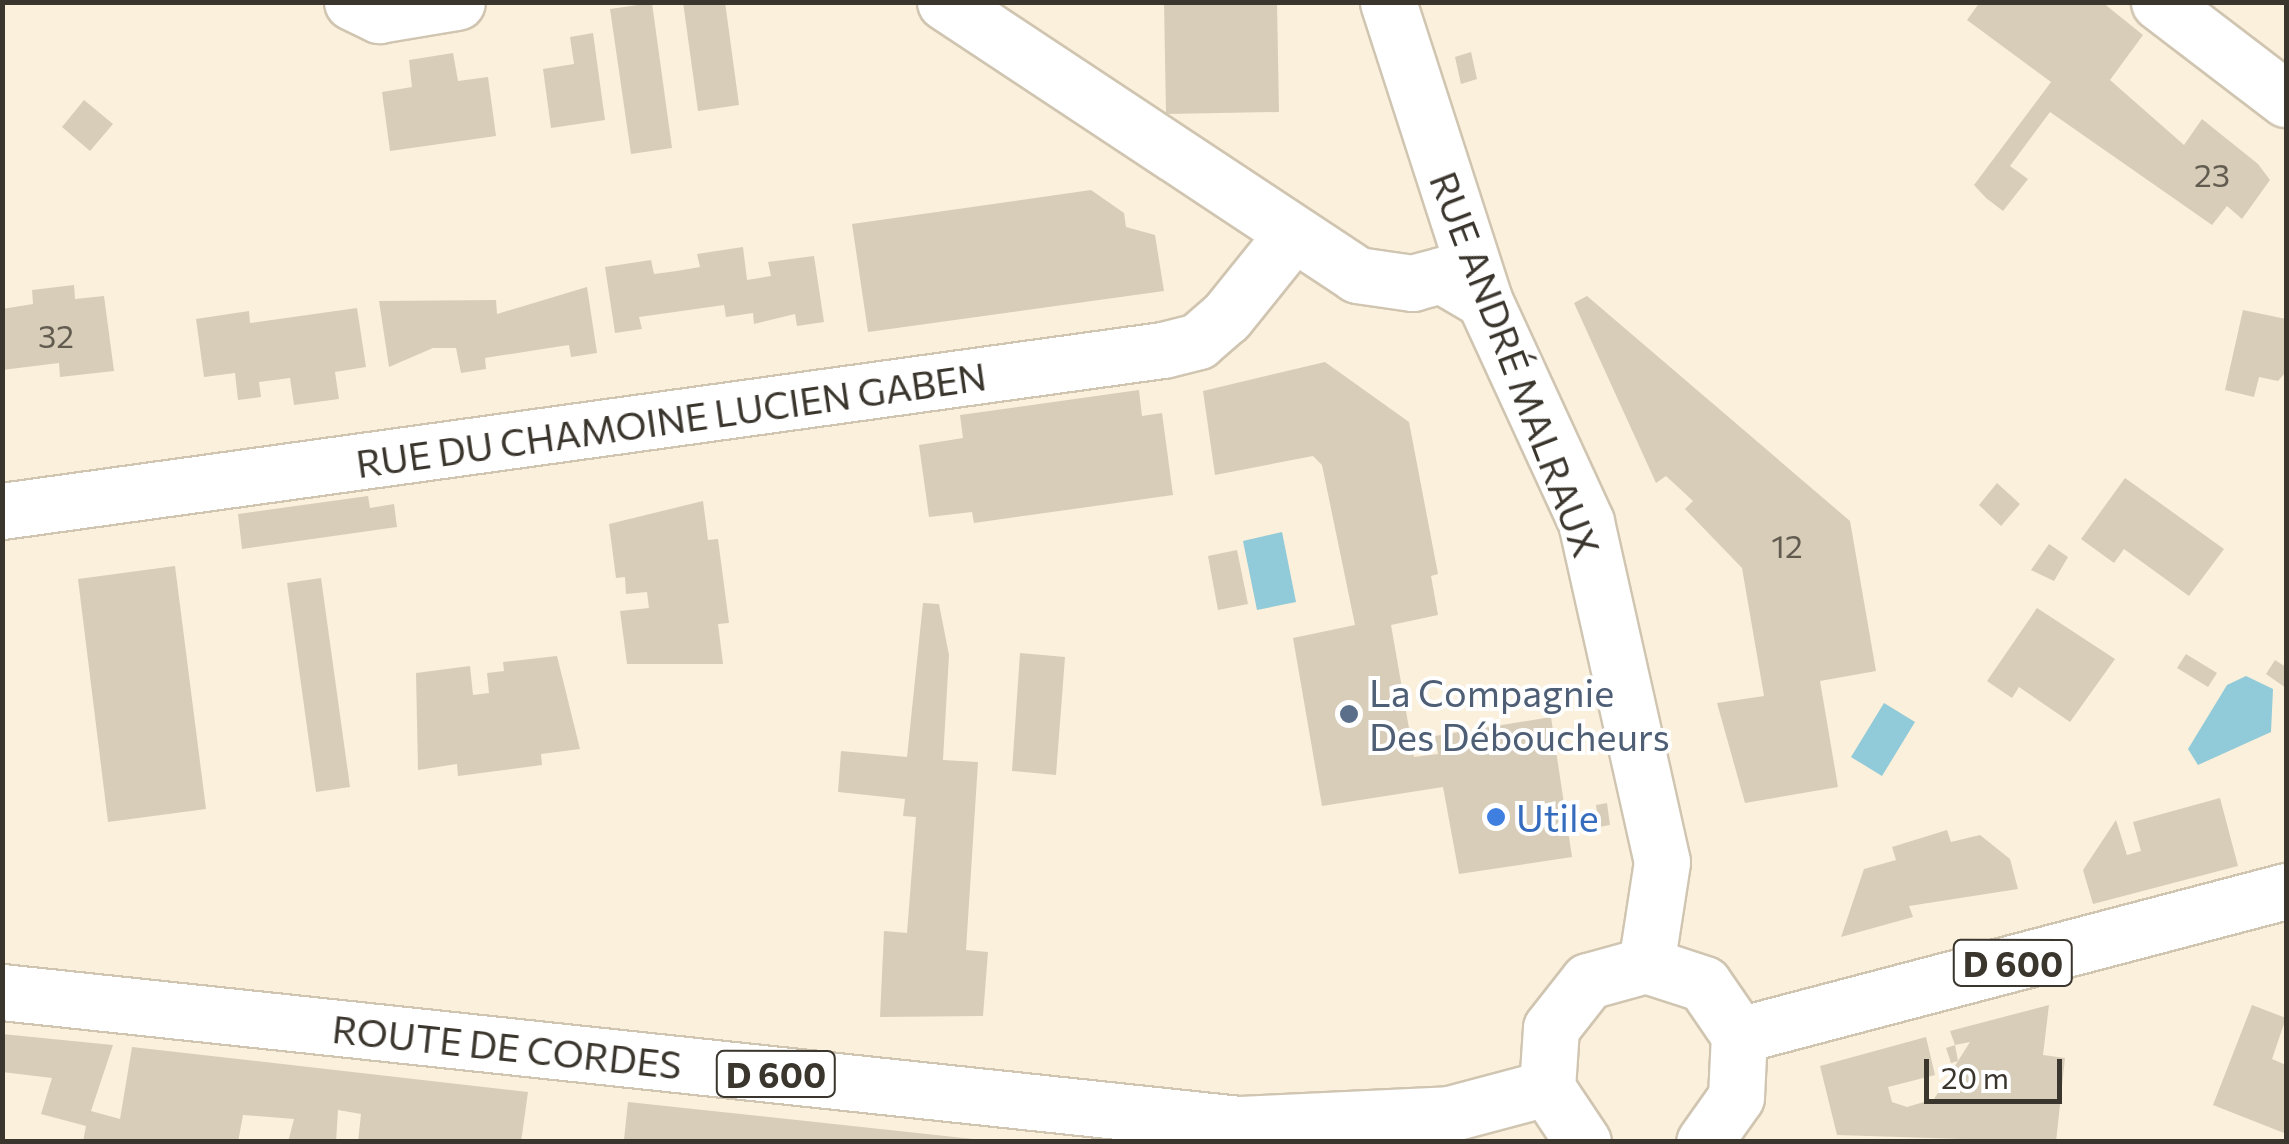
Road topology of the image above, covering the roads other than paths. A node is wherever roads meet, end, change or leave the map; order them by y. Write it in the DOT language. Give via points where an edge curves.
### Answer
graph roads {
  1 [pos="352,2"];
  2 [pos="458,2"];
  3 [pos="945,2"];
  4 [pos="1388,2"];
  5 [pos="2159,2"];
  6 [pos="2286,99"];
  7 [pos="1292,235"];
  8 [pos="1484,300"];
  9 [pos="2,512"];
  10 [pos="2286,891"];
  11 [pos="1646,964"];
  12 [pos="2,992"];
  13 [pos="1739,1034"];
  14 [pos="1547,1088"];
  15 [pos="1582,1142"];
  16 [pos="1704,1142"];
  1 -- 2 [label="street" via="379,14"];
  3 -- 7 [label="street"];
  4 -- 8 [label="street, RUE ANDRÉ MALRAUX"];
  5 -- 6 [label="street"];
  7 -- 8 [label="street" via="1357,275 1412,283 1441,276"];
  7 -- 9 [label="street, RUE DU CHAMOINE LUCIEN GABEN" via="1198,342 1163,350"];
  8 -- 11 [label="street, RUE ANDRÉ MALRAUX" via="1586,522 1662,862"];
  10 -- 13 [label="street, D 600"];
  11 -- 13 [label="street" via="1704,984"];
  11 -- 14 [label="street" via="1616,968 1566,1002 1544,1058"];
  12 -- 14 [label="street, ROUTE DE CORDES / D 600" via="1240,1124 1449,1114"];
  13 -- 16 [label="street" via="1736,1097"];
  14 -- 15 [label="street"];
}
